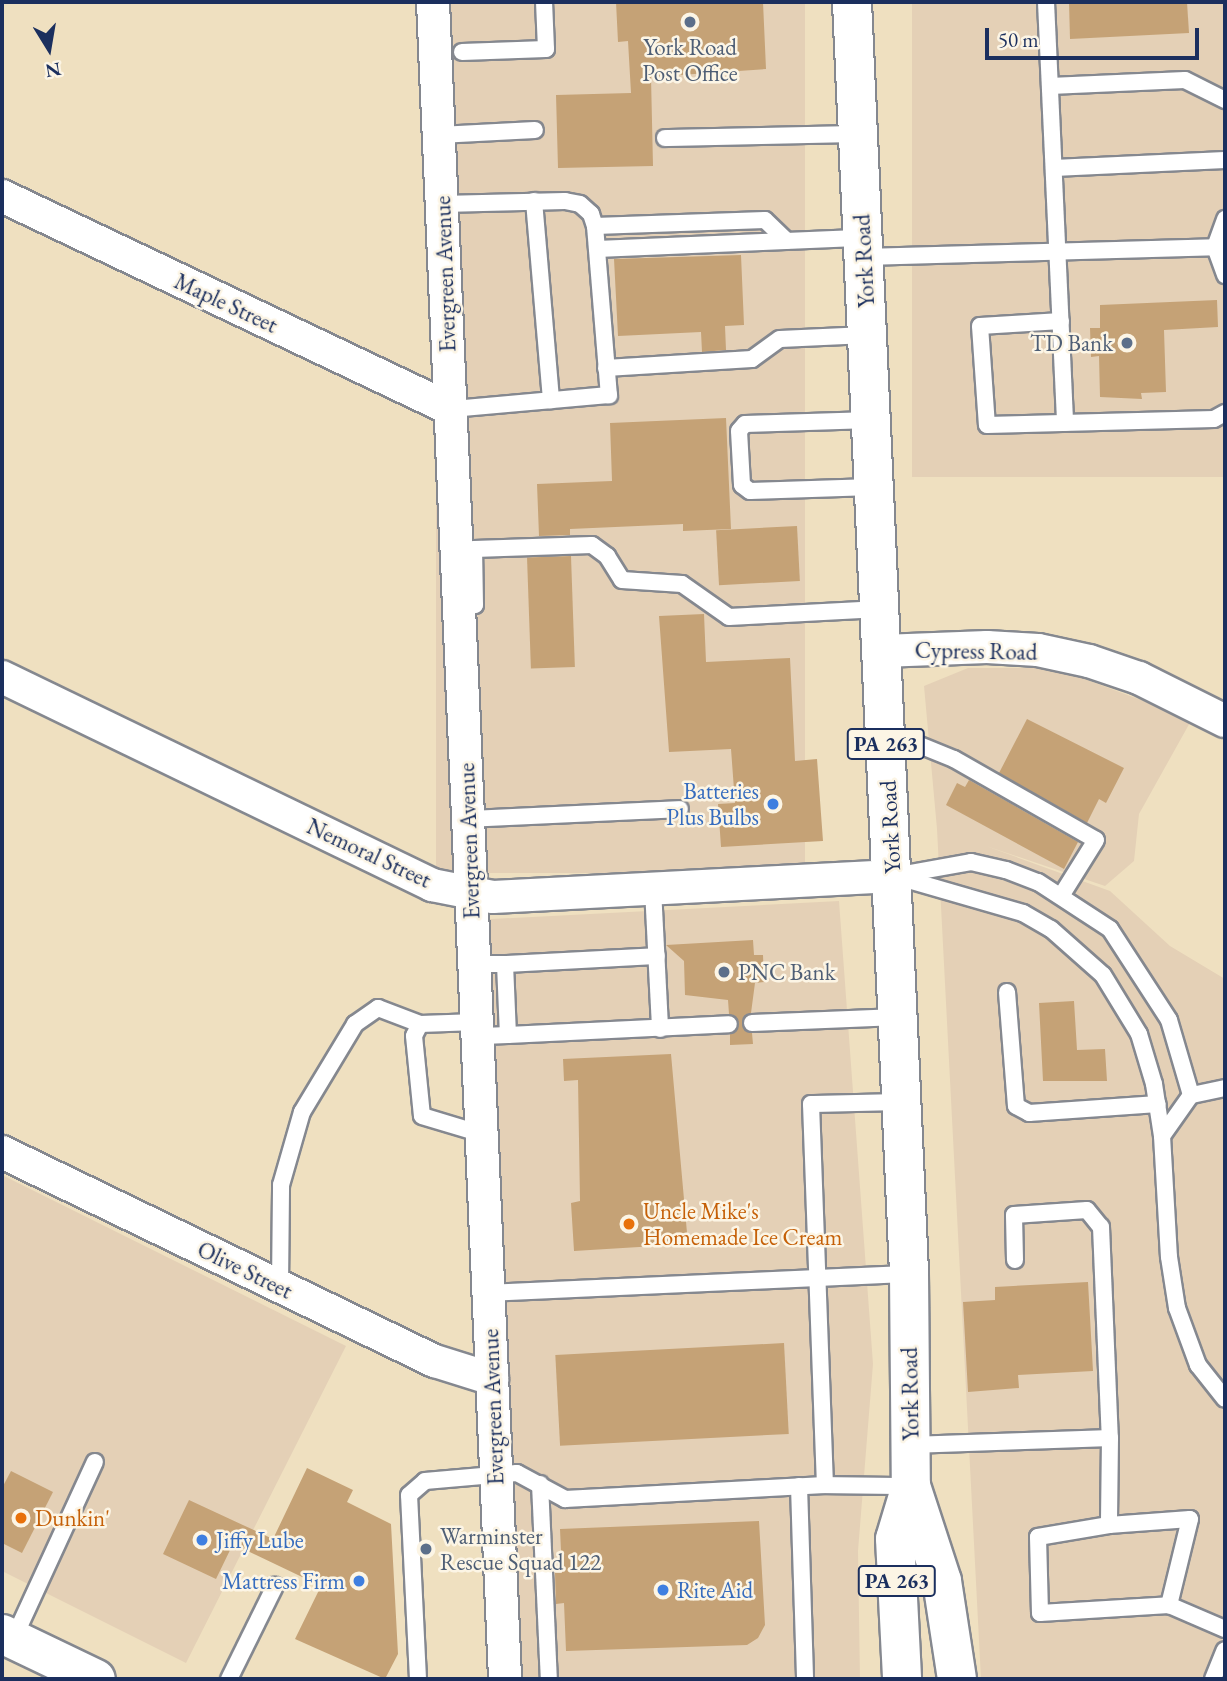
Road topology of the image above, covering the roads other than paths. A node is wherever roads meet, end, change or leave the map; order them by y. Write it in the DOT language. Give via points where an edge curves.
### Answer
graph roads {
  1 [pos="433,2"];
  2 [pos="544,2"];
  3 [pos="852,2"];
  4 [pos="1046,2"];
  5 [pos="462,52"];
  6 [pos="1050,86"];
  7 [pos="1225,100"];
  8 [pos="536,130"];
  9 [pos="858,134"];
  10 [pos="439,135"];
  11 [pos="665,138"];
  12 [pos="1225,160"];
  13 [pos="1054,167"];
  14 [pos="2,196"];
  15 [pos="534,201"];
  16 [pos="442,204"];
  17 [pos="1225,219"];
  18 [pos="595,226"];
  19 [pos="787,241"];
  20 [pos="1215,247"];
  21 [pos="597,248"];
  22 [pos="864,248"];
  23 [pos="1057,252"];
  24 [pos="1225,275"];
  25 [pos="1060,321"];
  26 [pos="867,335"];
  27 [pos="606,368"];
  28 [pos="551,400"];
  29 [pos="451,409"];
  30 [pos="1225,413"];
  31 [pos="871,420"];
  32 [pos="1065,423"];
  33 [pos="874,487"];
  34 [pos="459,607"];
  35 [pos="880,609"];
  36 [pos="882,651"];
  37 [pos="2,677"];
  38 [pos="1225,721"];
  39 [pos="886,731"];
  40 [pos="680,809"];
  41 [pos="468,819"];
  42 [pos="892,876"];
  43 [pos="653,889"];
  44 [pos="471,892"];
  45 [pos="1061,896"];
  46 [pos="657,956"];
  47 [pos="474,964"];
  48 [pos="505,964"];
  49 [pos="1007,992"];
  50 [pos="898,1017"];
  51 [pos="477,1022"];
  52 [pos="752,1023"];
  53 [pos="420,1024"];
  54 [pos="729,1024"];
  55 [pos="660,1028"];
  56 [pos="508,1035"];
  57 [pos="1225,1088"];
  58 [pos="1191,1095"];
  59 [pos="902,1102"];
  60 [pos="1158,1104"];
  61 [pos="482,1134"];
  62 [pos="1162,1136"];
  63 [pos="2,1152"];
  64 [pos="1015,1260"];
  65 [pos="909,1274"];
  66 [pos="817,1277"];
  67 [pos="280,1286"];
  68 [pos="489,1293"];
  69 [pos="492,1380"];
  70 [pos="1225,1399"];
  71 [pos="1110,1438"];
  72 [pos="911,1445"];
  73 [pos="95,1462"];
  74 [pos="496,1474"];
  75 [pos="540,1483"];
  76 [pos="825,1485"];
  77 [pos="799,1486"];
  78 [pos="911,1486"];
  79 [pos="1109,1525"];
  80 [pos="275,1586"];
  81 [pos="1169,1605"];
  82 [pos="1225,1629"];
  83 [pos="7,1637"];
  84 [pos="1225,1650"];
  85 [pos="96,1679"];
  86 [pos="229,1679"];
  87 [pos="418,1679"];
  88 [pos="505,1679"];
  89 [pos="549,1679"];
  90 [pos="806,1679"];
  91 [pos="902,1679"];
  92 [pos="957,1679"];
  93 [pos="1213,1679"];
  1 -- 10 [label="street, Evergreen Avenue"];
  2 -- 5 [label="lane" via="546,49"];
  3 -- 9 [label="main road, York Road / PA 263"];
  4 -- 6 [label="lane"];
  6 -- 7 [label="lane" via="1185,80"];
  6 -- 13 [label="lane"];
  8 -- 10 [label="lane"];
  9 -- 11 [label="lane"];
  9 -- 22 [label="main road, York Road / PA 263"];
  10 -- 16 [label="street, Evergreen Avenue"];
  12 -- 13 [label="lane"];
  13 -- 23 [label="lane"];
  14 -- 29 [label="street, Maple Street"];
  15 -- 16 [label="lane"];
  15 -- 18 [label="lane" via="580,204"];
  15 -- 28 [label="lane"];
  16 -- 29 [label="street, Evergreen Avenue"];
  17 -- 20 [label="lane"];
  18 -- 19 [label="lane" via="765,220"];
  18 -- 21 [label="lane"];
  19 -- 21 [label="lane"];
  19 -- 22 [label="lane"];
  20 -- 23 [label="lane"];
  20 -- 24 [label="lane"];
  21 -- 27 [label="lane"];
  22 -- 23 [label="lane"];
  22 -- 26 [label="main road, York Road / PA 263"];
  23 -- 25 [label="lane"];
  25 -- 32 [label="lane"];
  25 -- 32 [label="lane" via="980,326 987,425"];
  26 -- 27 [label="lane" via="780,339 752,359"];
  26 -- 31 [label="main road, York Road / PA 263"];
  27 -- 28 [label="lane" via="609,395"];
  28 -- 29 [label="lane"];
  29 -- 34 [label="street, Evergreen Avenue"];
  30 -- 32 [label="lane" via="1214,419"];
  31 -- 33 [label="main road, York Road / PA 263"];
  31 -- 33 [label="lane" via="745,424 739,431 742,485 750,491"];
  33 -- 35 [label="main road, York Road / PA 263"];
  34 -- 35 [label="lane" via="475,606 474,549 592,545 607,556 622,580 682,584 729,617"];
  34 -- 41 [label="street, Evergreen Avenue"];
  35 -- 36 [label="main road, York Road / PA 263"];
  36 -- 38 [label="street, Cypress Road" via="1038,650 1139,678"];
  36 -- 39 [label="main road, York Road / PA 263"];
  37 -- 44 [label="street, Nemoral Street" via="432,885"];
  39 -- 42 [label="main road, York Road / PA 263"];
  39 -- 45 [label="lane" via="954,759 1096,840"];
  40 -- 41 [label="lane"];
  41 -- 44 [label="street, Evergreen Avenue"];
  42 -- 43 [label="street, Nemoral Street"];
  42 -- 45 [label="lane" via="971,862 1006,870"];
  42 -- 50 [label="main road, York Road / PA 263"];
  42 -- 60 [label="lane" via="996,902 1051,929 1103,975 1139,1034"];
  43 -- 44 [label="street, Nemoral Street" via="493,897"];
  43 -- 46 [label="lane"];
  44 -- 47 [label="street, Evergreen Avenue"];
  45 -- 58 [label="lane" via="1110,929 1130,952 1169,1020"];
  46 -- 48 [label="lane"];
  46 -- 55 [label="lane"];
  47 -- 48 [label="lane"];
  47 -- 51 [label="street, Evergreen Avenue"];
  48 -- 56 [label="lane"];
  49 -- 60 [label="lane" via="1016,1106 1029,1113"];
  50 -- 52 [label="lane"];
  50 -- 59 [label="main road, York Road / PA 263"];
  51 -- 53 [label="lane"];
  51 -- 56 [label="lane" via="482,1036"];
  51 -- 61 [label="street, Evergreen Avenue"];
  53 -- 61 [label="lane" via="414,1036 422,1116"];
  53 -- 67 [label="lane" via="378,1008 355,1024 302,1112 281,1185 284,1241"];
  54 -- 55 [label="lane"];
  55 -- 56 [label="lane"];
  57 -- 58 [label="lane"];
  58 -- 62 [label="lane"];
  59 -- 65 [label="main road, York Road / PA 263"];
  59 -- 66 [label="lane" via="811,1104"];
  60 -- 62 [label="lane"];
  61 -- 68 [label="street, Evergreen Avenue"];
  62 -- 70 [label="lane" via="1169,1257 1177,1308 1198,1365"];
  63 -- 67 [label="street, Olive Street"];
  64 -- 71 [label="lane" via="1014,1215 1087,1210 1101,1227"];
  65 -- 66 [label="lane"];
  65 -- 72 [label="main road, York Road / PA 263"];
  66 -- 68 [label="lane"];
  66 -- 76 [label="lane"];
  67 -- 69 [label="street, Olive Street" via="435,1361"];
  68 -- 69 [label="street, Evergreen Avenue"];
  69 -- 74 [label="street, Evergreen Avenue"];
  71 -- 72 [label="lane"];
  71 -- 79 [label="lane"];
  72 -- 78 [label="main road, York Road / PA 263"];
  73 -- 83 [label="lane"];
  74 -- 75 [label="lane" via="517,1473"];
  74 -- 87 [label="lane" via="425,1481 409,1495"];
  74 -- 88 [label="street, Evergreen Avenue"];
  75 -- 77 [label="lane" via="565,1499"];
  75 -- 89 [label="lane"];
  76 -- 77 [label="lane"];
  76 -- 78 [label="lane"];
  77 -- 90 [label="lane"];
  78 -- 91 [label="main road, York Road / PA 263" via="895,1539"];
  78 -- 92 [label="main road, York Road / PA 263" via="942,1581"];
  79 -- 81 [label="lane" via="1190,1519"];
  79 -- 81 [label="lane" via="1038,1537 1040,1613"];
  80 -- 86 [label="lane"];
  81 -- 82 [label="lane"];
  83 -- 85 [label="main road"];
  84 -- 93 [label="lane"];
}
